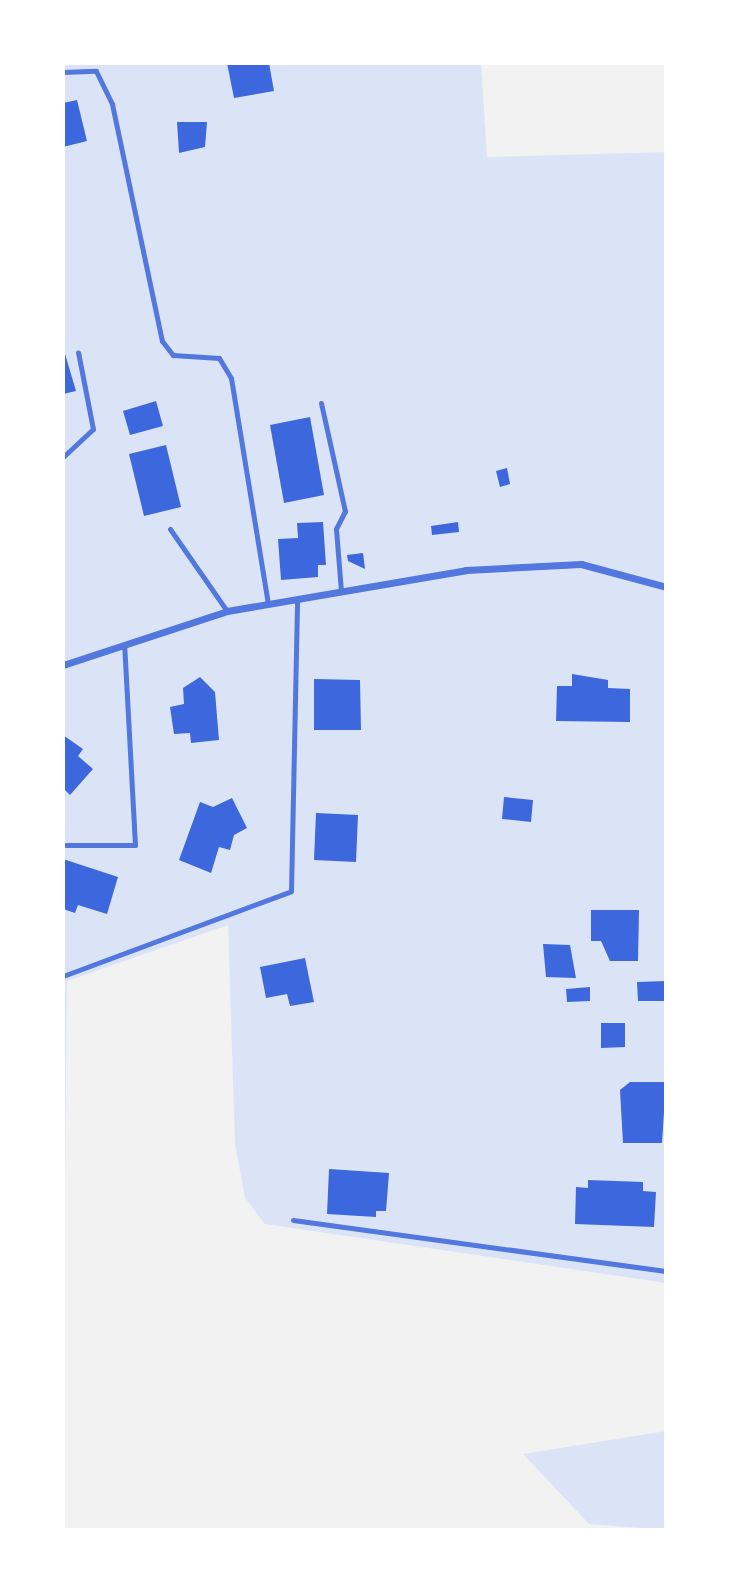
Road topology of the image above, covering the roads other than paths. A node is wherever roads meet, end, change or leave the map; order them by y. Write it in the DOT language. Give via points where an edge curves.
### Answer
graph roads {
  1 [pos="63,72"];
  2 [pos="78,352"];
  3 [pos="321,403"];
  4 [pos="63,457"];
  5 [pos="170,529"];
  6 [pos="666,587"];
  7 [pos="341,591"];
  8 [pos="297,599"];
  9 [pos="268,604"];
  10 [pos="227,611"];
  11 [pos="124,645"];
  12 [pos="63,665"];
  13 [pos="66,845"];
  14 [pos="63,976"];
  15 [pos="293,1220"];
  16 [pos="666,1271"];
  1 -- 9 [label="lane" via="96,71 112,104 162,341 173,355 219,358 231,379"];
  2 -- 4 [label="lane" via="93,429"];
  3 -- 7 [label="lane" via="345,511 336,529"];
  5 -- 10 [label="lane"];
  6 -- 7 [label="street" via="581,564 466,570"];
  7 -- 8 [label="street"];
  8 -- 9 [label="street"];
  8 -- 14 [label="lane" via="291,891"];
  9 -- 10 [label="street"];
  10 -- 11 [label="street"];
  11 -- 12 [label="street"];
  11 -- 13 [label="lane" via="135,845"];
  15 -- 16 [label="lane"];
}
